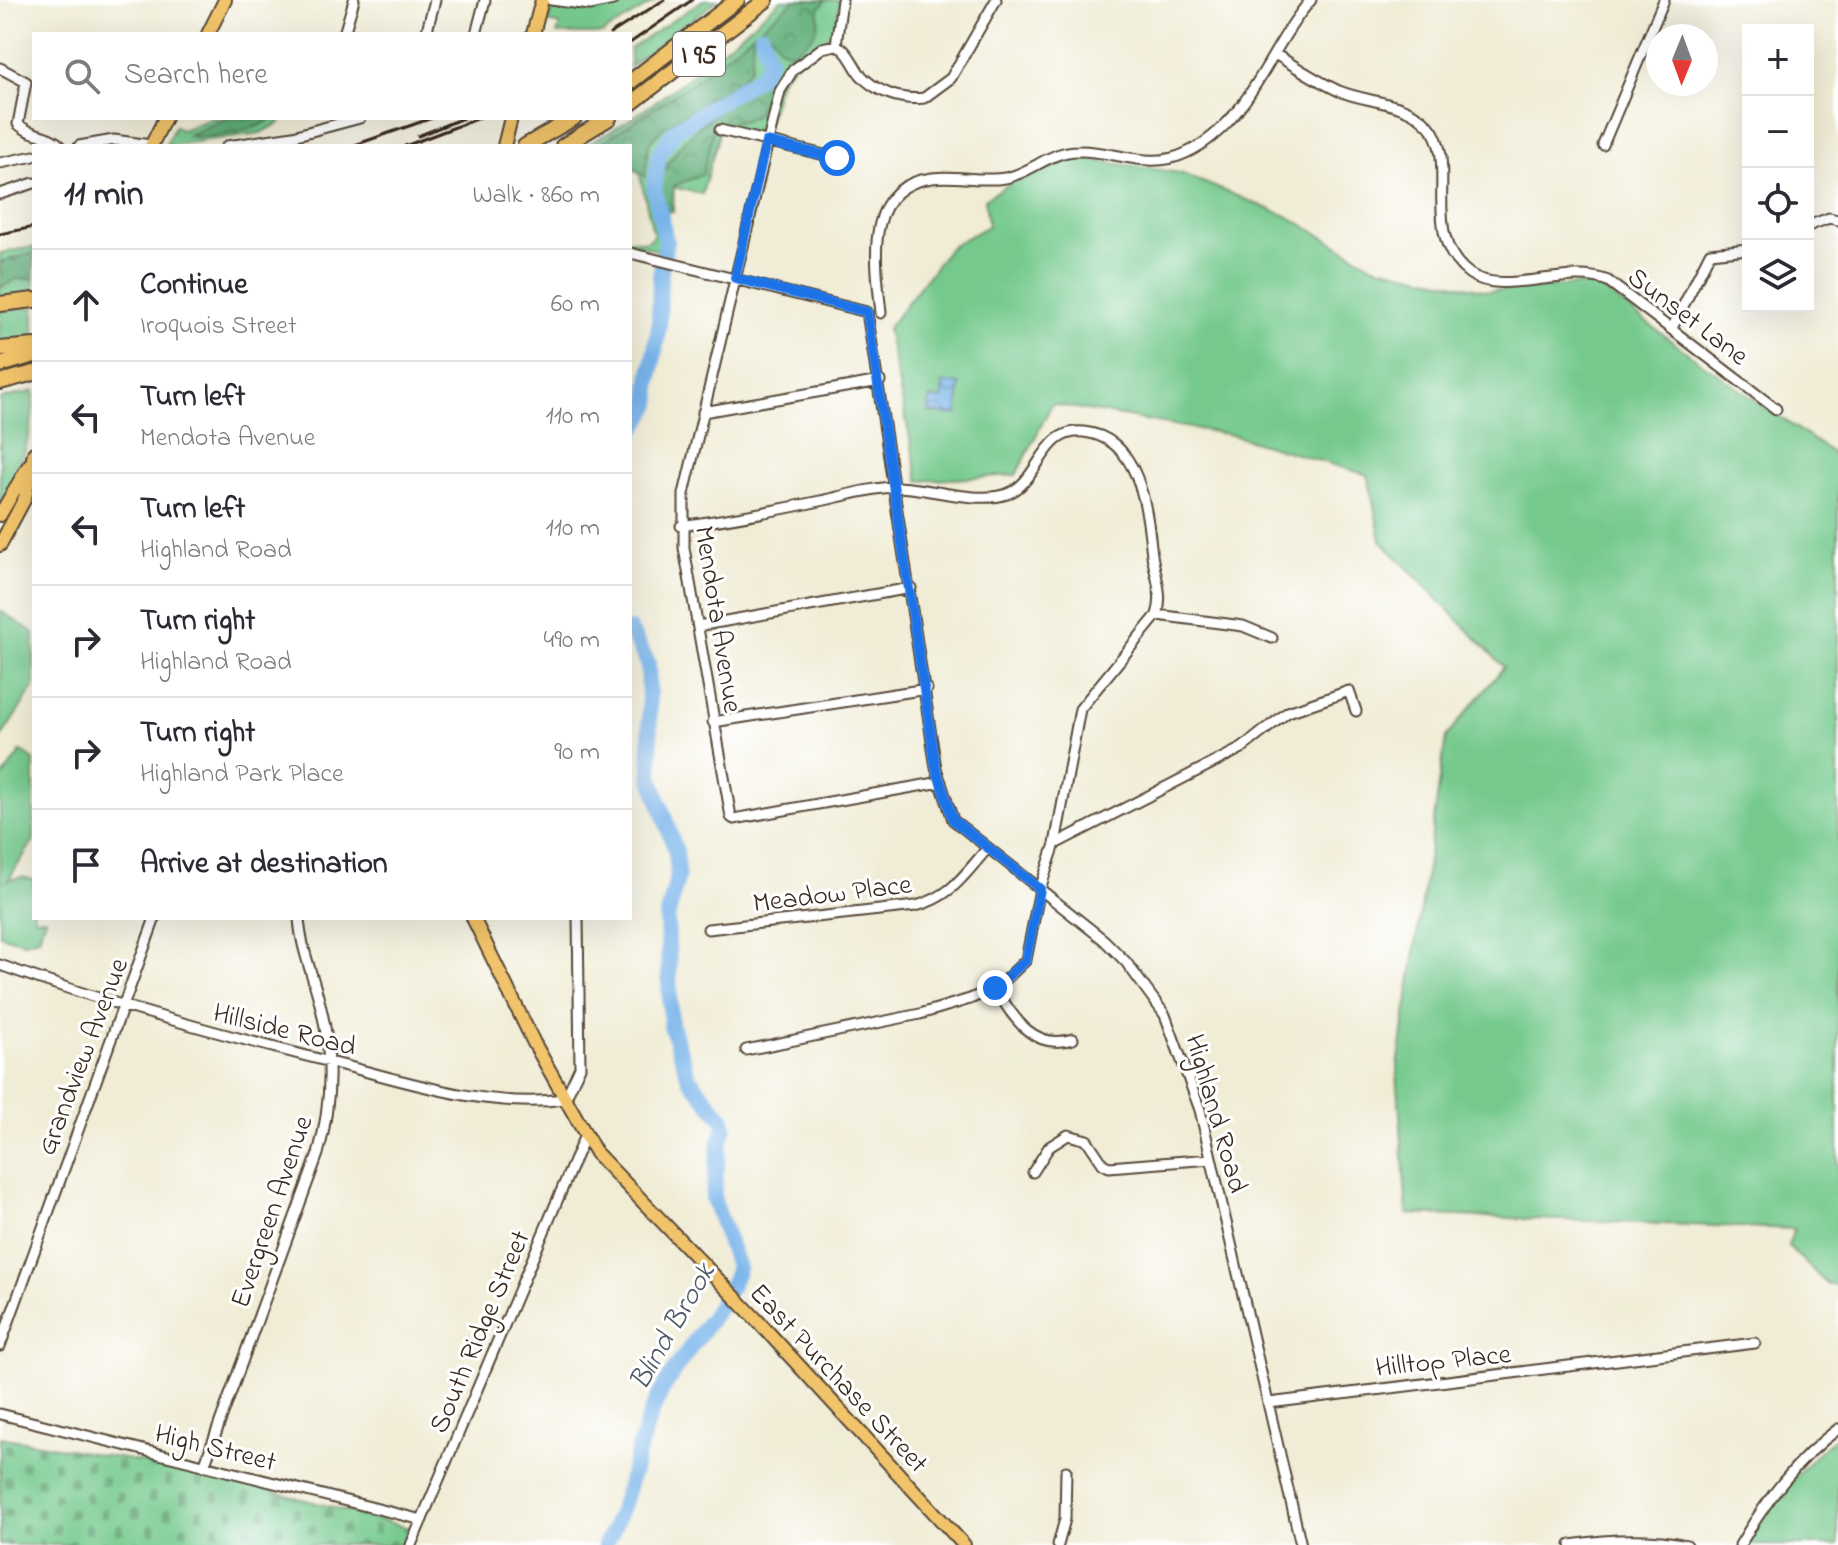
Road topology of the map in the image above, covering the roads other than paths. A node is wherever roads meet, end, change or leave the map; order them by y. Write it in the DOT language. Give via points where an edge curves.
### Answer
graph roads {
  1 [pos="225,0"];
  2 [pos="354,0"];
  3 [pos="435,0"];
  4 [pos="485,0"];
  5 [pos="542,0"];
  6 [pos="551,0"];
  7 [pos="613,0"];
  8 [pos="737,0"];
  9 [pos="766,0"];
  10 [pos="842,0"];
  11 [pos="996,0"];
  12 [pos="1311,0"];
  13 [pos="1664,0"];
  14 [pos="209,32"];
  15 [pos="345,32"];
  16 [pos="427,32"];
  17 [pos="477,32"];
  18 [pos="534,32"];
  19 [pos="836,45"];
  20 [pos="1275,54"];
  21 [pos="0,68"];
  22 [pos="632,80"];
  23 [pos="632,102"];
  24 [pos="164,120"];
  25 [pos="510,120"];
  26 [pos="571,120"];
  27 [pos="606,120"];
  28 [pos="331,122"];
  29 [pos="720,130"];
  30 [pos="766,142"];
  31 [pos="58,144"];
  32 [pos="91,144"];
  33 [pos="139,144"];
  34 [pos="152,144"];
  35 [pos="236,144"];
  36 [pos="504,144"];
  37 [pos="529,144"];
  38 [pos="566,144"];
  39 [pos="1603,145"];
  40 [pos="32,156"];
  41 [pos="837,158"];
  42 [pos="0,163"];
  43 [pos="32,184"];
  44 [pos="0,194"];
  45 [pos="1838,220"];
  46 [pos="1814,224"];
  47 [pos="1742,250"];
  48 [pos="632,253"];
  49 [pos="735,278"];
  50 [pos="32,300"];
  51 [pos="0,304"];
  52 [pos="881,313"];
  53 [pos="1672,328"];
  54 [pos="32,346"];
  55 [pos="0,349"];
  56 [pos="32,356"];
  57 [pos="0,365"];
  58 [pos="32,374"];
  59 [pos="880,381"];
  60 [pos="0,382"];
  61 [pos="1776,409"];
  62 [pos="703,412"];
  63 [pos="32,458"];
  64 [pos="32,461"];
  65 [pos="896,487"];
  66 [pos="0,515"];
  67 [pos="681,526"];
  68 [pos="0,545"];
  69 [pos="911,588"];
  70 [pos="1157,615"];
  71 [pos="698,626"];
  72 [pos="1272,638"];
  73 [pos="927,689"];
  74 [pos="1356,711"];
  75 [pos="713,722"];
  76 [pos="941,782"];
  77 [pos="1055,844"];
  78 [pos="987,849"];
  79 [pos="1040,889"];
  80 [pos="154,920"];
  81 [pos="299,920"];
  82 [pos="474,920"];
  83 [pos="578,920"];
  84 [pos="708,929"];
  85 [pos="0,965"];
  86 [pos="995,988"];
  87 [pos="124,1007"];
  88 [pos="1073,1039"];
  89 [pos="746,1050"];
  90 [pos="329,1062"];
  91 [pos="565,1099"];
  92 [pos="585,1135"];
  93 [pos="1211,1159"];
  94 [pos="1033,1172"];
  95 [pos="1755,1343"];
  96 [pos="0,1346"];
  97 [pos="1269,1403"];
  98 [pos="0,1414"];
  99 [pos="1838,1429"];
  100 [pos="204,1466"];
  101 [pos="1066,1471"];
  102 [pos="422,1520"];
  103 [pos="411,1545"];
  104 [pos="964,1545"];
  105 [pos="1058,1545"];
  106 [pos="1301,1545"];
  107 [pos="1571,1545"];
  108 [pos="1687,1545"];
  109 [pos="1740,1545"];
  1 -- 14 [label="main road"];
  2 -- 15 [label="street"];
  3 -- 16 [label="street"];
  4 -- 17 [label="street"];
  5 -- 18 [label="main road"];
  6 -- 7 [label="street" via="590,5"];
  8 -- 22 [label="highway, I 95"];
  9 -- 23 [label="highway, I 95"];
  10 -- 19 [label="street"];
  11 -- 19 [label="street" via="951,78 924,98 898,96 873,85"];
  12 -- 20 [label="street"];
  13 -- 39 [label="street"];
  19 -- 30 [label="street, Mendota Avenue" via="816,51 786,76"];
  20 -- 52 [label="street" via="1225,127 1181,156 1144,161 1066,151 1005,178 930,178 903,190 877,228"];
  20 -- 53 [label="street, Sunset Lane" via="1340,91 1404,108 1429,125 1440,145 1446,236 1471,274 1494,281 1593,275"];
  21 -- 31 [label="street" via="26,82 18,124"];
  24 -- 34 [label="main road"];
  25 -- 36 [label="main road"];
  26 -- 37 [label="highway"];
  27 -- 38 [label="highway"];
  28 -- 35 [label="street"];
  29 -- 30 [label="street"];
  30 -- 41 [label="street"];
  30 -- 49 [label="street, Mendota Avenue"];
  32 -- 33 [label="street"];
  40 -- 42 [label="street"];
  43 -- 44 [label="street"];
  45 -- 46 [label="street"];
  47 -- 53 [label="street" via="1710,253"];
  48 -- 49 [label="street, Highland Road"];
  49 -- 59 [label="street, Highland Road" via="867,312"];
  49 -- 62 [label="street, Mendota Avenue"];
  50 -- 51 [label="highway"];
  53 -- 61 [label="street, Sunset Lane"];
  54 -- 55 [label="highway"];
  56 -- 57 [label="highway"];
  58 -- 60 [label="highway"];
  59 -- 62 [label="street"];
  59 -- 65 [label="street, Highland Road"];
  62 -- 67 [label="street, Mendota Avenue"];
  63 -- 66 [label="main road"];
  64 -- 68 [label="main road" via="25,498"];
  65 -- 67 [label="street"];
  65 -- 69 [label="street, Highland Road"];
  65 -- 70 [label="street" via="1001,495 1023,483 1043,453 1066,434 1101,436 1128,463 1147,503 1160,598"];
  67 -- 71 [label="street, Mendota Avenue"];
  69 -- 71 [label="street"];
  69 -- 73 [label="street, Highland Road"];
  70 -- 72 [label="street" via="1243,626"];
  70 -- 77 [label="street" via="1080,709"];
  71 -- 75 [label="street, Mendota Avenue"];
  73 -- 75 [label="street"];
  73 -- 76 [label="street, Highland Road"];
  74 -- 77 [label="street" via="1349,691 1288,712 1242,748"];
  75 -- 76 [label="street, Mendota Avenue" via="729,813 736,819"];
  76 -- 78 [label="street, Highland Road" via="953,820"];
  77 -- 79 [label="street"];
  78 -- 79 [label="street, Highland Road"];
  78 -- 84 [label="street, Meadow Place" via="938,900"];
  79 -- 86 [label="street" via="1026,960"];
  79 -- 93 [label="street, Highland Road" via="1126,962 1165,1015 1200,1110"];
  80 -- 87 [label="street, Grandview Avenue"];
  81 -- 90 [label="street, Evergreen Avenue"];
  82 -- 91 [label="main road"];
  83 -- 91 [label="street" via="580,1067"];
  85 -- 87 [label="street, Hillside Road"];
  86 -- 88 [label="street" via="1028,1034 1060,1043"];
  86 -- 89 [label="street" via="920,1014"];
  87 -- 90 [label="street, Hillside Road"];
  87 -- 96 [label="street, Grandview Avenue"];
  90 -- 91 [label="street, Hillside Road" via="463,1094 533,1103"];
  90 -- 100 [label="street, Evergreen Avenue" via="328,1112 318,1154"];
  91 -- 92 [label="main road, East Purchase Street"];
  92 -- 102 [label="street, South Ridge Street"];
  92 -- 104 [label="main road, East Purchase Street" via="608,1166"];
  93 -- 94 [label="street" via="1109,1167 1087,1140 1068,1135 1049,1147"];
  93 -- 97 [label="street, Highland Road"];
  95 -- 97 [label="street, Hilltop Place"];
  97 -- 106 [label="street, Highland Road"];
  98 -- 100 [label="street, High Street"];
  99 -- 109 [label="street" via="1778,1488"];
  100 -- 102 [label="street, High Street"];
  101 -- 105 [label="street" via="1065,1519"];
  102 -- 103 [label="street, South Ridge Street"];
  107 -- 108 [label="street"];
}
